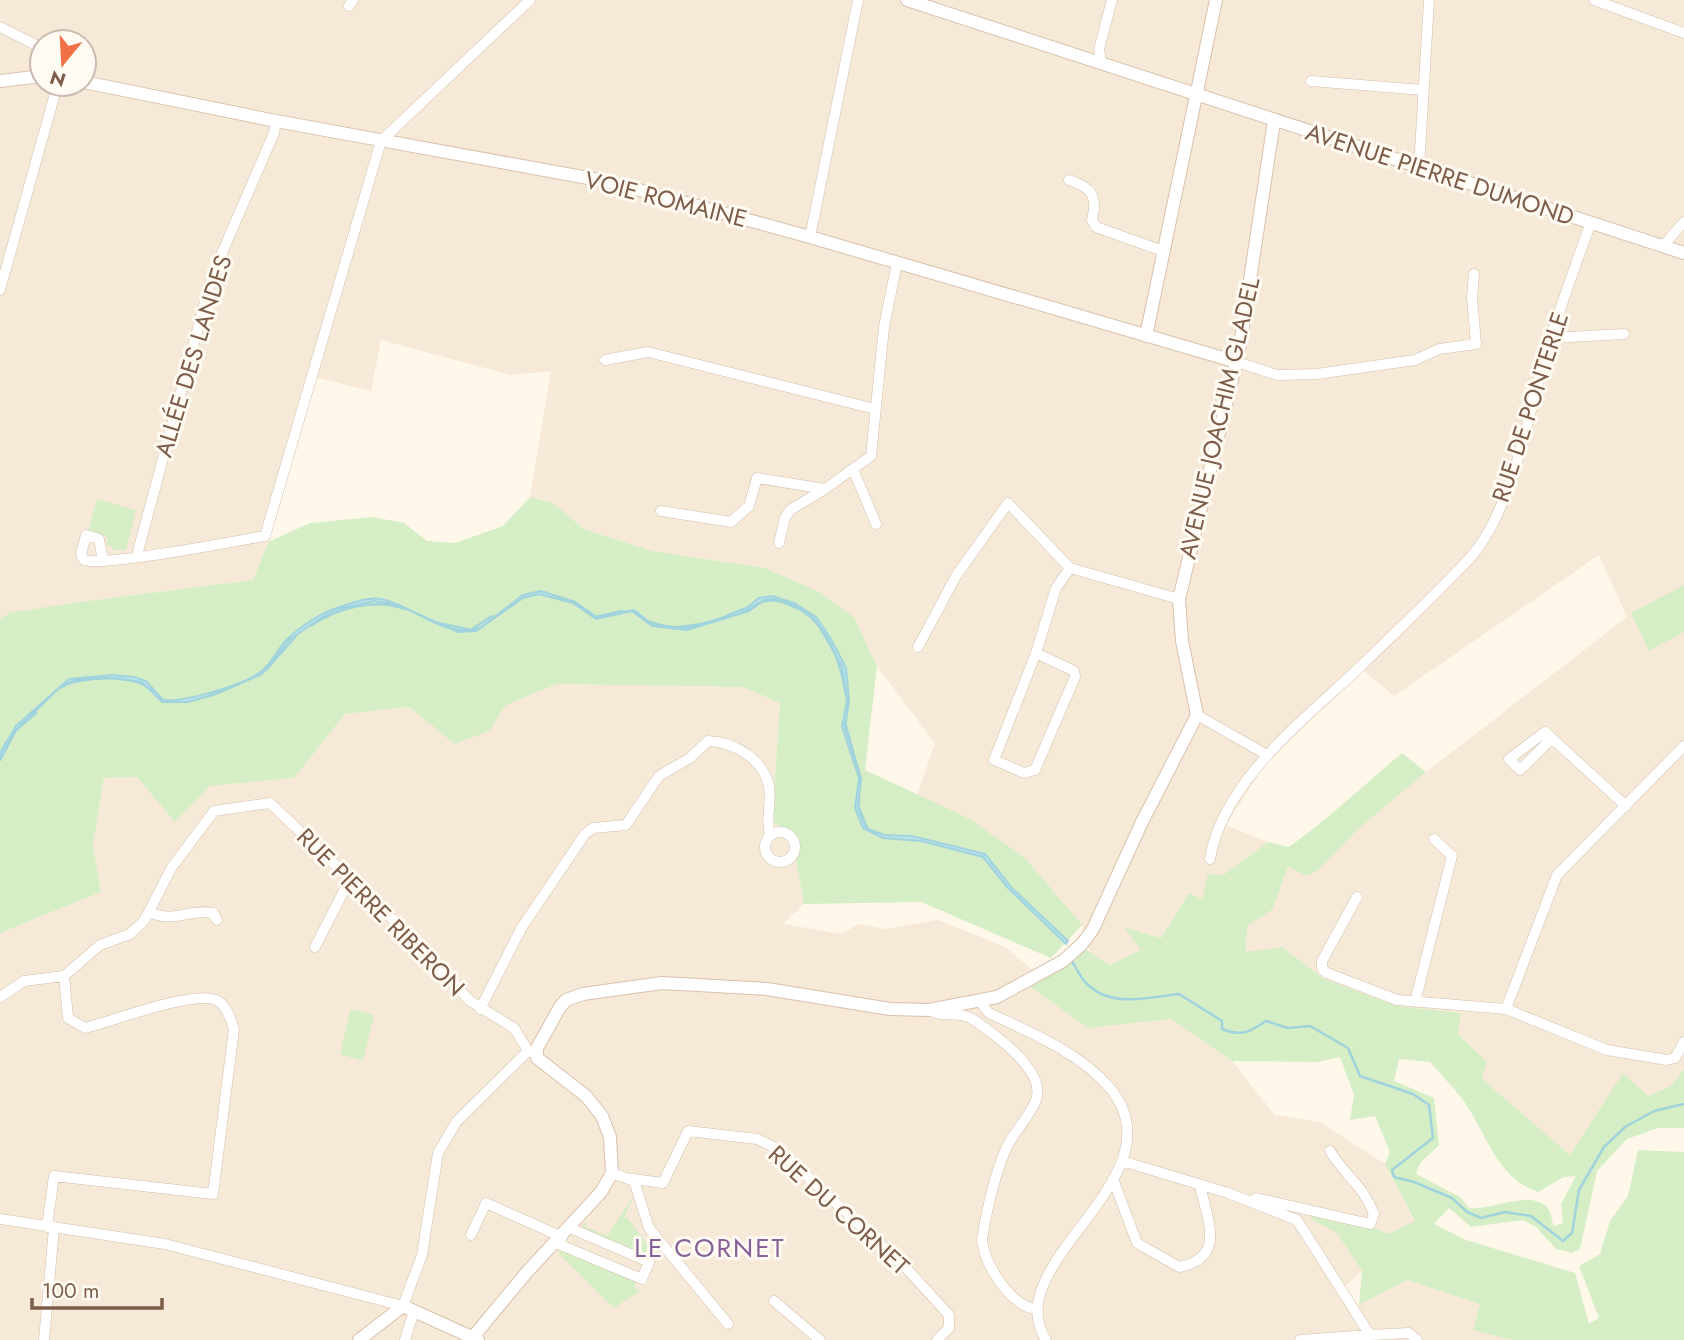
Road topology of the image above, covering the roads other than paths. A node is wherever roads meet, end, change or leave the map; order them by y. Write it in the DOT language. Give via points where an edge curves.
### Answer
graph roads {
  1 [pos="530,0"];
  2 [pos="858,0"];
  3 [pos="907,0"];
  4 [pos="1112,0"];
  5 [pos="1216,0"];
  6 [pos="1430,0"];
  7 [pos="1594,0"];
  8 [pos="0,27"];
  9 [pos="1684,33"];
  10 [pos="28,41"];
  11 [pos="1099,49"];
  12 [pos="1084,58"];
  13 [pos="1101,63"];
  14 [pos="28,78"];
  15 [pos="0,81"];
  16 [pos="1311,81"];
  17 [pos="98,85"];
  18 [pos="1423,94"];
  19 [pos="1197,96"];
  20 [pos="53,98"];
  21 [pos="276,121"];
  22 [pos="1274,121"];
  23 [pos="381,141"];
  24 [pos="1419,168"];
  25 [pos="1069,180"];
  26 [pos="1591,222"];
  27 [pos="1684,222"];
  28 [pos="810,237"];
  29 [pos="1662,246"];
  30 [pos="1163,251"];
  31 [pos="1684,253"];
  32 [pos="897,263"];
  33 [pos="1474,274"];
  34 [pos="0,290"];
  35 [pos="1624,334"];
  36 [pos="1146,336"];
  37 [pos="1551,338"];
  38 [pos="605,360"];
  39 [pos="1237,362"];
  40 [pos="875,408"];
  41 [pos="853,469"];
  42 [pos="825,489"];
  43 [pos="661,511"];
  44 [pos="876,524"];
  45 [pos="779,542"];
  46 [pos="138,555"];
  47 [pos="103,561"];
  48 [pos="1070,568"];
  49 [pos="1179,599"];
  50 [pos="918,647"];
  51 [pos="1036,653"];
  52 [pos="1197,715"];
  53 [pos="1552,738"];
  54 [pos="1684,746"];
  55 [pos="1267,755"];
  56 [pos="1626,806"];
  57 [pos="770,835"];
  58 [pos="1434,839"];
  59 [pos="1210,859"];
  60 [pos="350,879"];
  61 [pos="1357,897"];
  62 [pos="150,912"];
  63 [pos="217,920"];
  64 [pos="315,947"];
  65 [pos="64,976"];
  66 [pos="0,997"];
  67 [pos="1415,1002"];
  68 [pos="981,1003"];
  69 [pos="480,1009"];
  70 [pos="1506,1009"];
  71 [pos="929,1010"];
  72 [pos="1684,1042"];
  73 [pos="532,1052"];
  74 [pos="1329,1151"];
  75 [pos="1122,1161"];
  76 [pos="612,1173"];
  77 [pos="632,1179"];
  78 [pos="1113,1179"];
  79 [pos="1200,1185"];
  80 [pos="1228,1194"];
  81 [pos="0,1219"];
  82 [pos="50,1228"];
  83 [pos="471,1235"];
  84 [pos="563,1236"];
  85 [pos="774,1301"];
  86 [pos="408,1308"];
  87 [pos="1037,1309"];
  88 [pos="728,1324"];
  89 [pos="1370,1335"];
  90 [pos="475,1338"];
  91 [pos="44,1340"];
  92 [pos="359,1340"];
  93 [pos="405,1340"];
  94 [pos="820,1340"];
  95 [pos="937,1340"];
  96 [pos="1046,1340"];
  97 [pos="1300,1340"];
  98 [pos="1417,1340"];
  1 -- 23 [label="street"];
  2 -- 28 [label="street"];
  3 -- 12 [label="street, AVENUE PIERRE DUMOND"];
  4 -- 11 [label="street"];
  5 -- 19 [label="street"];
  6 -- 18 [label="street"];
  7 -- 9 [label="street"];
  8 -- 10 [label="street"];
  11 -- 12 [label="street"];
  11 -- 13 [label="street"];
  12 -- 13 [label="street, AVENUE PIERRE DUMOND"];
  13 -- 19 [label="street, AVENUE PIERRE DUMOND"];
  14 -- 15 [label="street"];
  16 -- 18 [label="street"];
  17 -- 21 [label="street, VOIE ROMAINE"];
  18 -- 24 [label="street"];
  19 -- 22 [label="street, AVENUE PIERRE DUMOND"];
  19 -- 30 [label="street"];
  20 -- 34 [label="street"];
  21 -- 23 [label="street, VOIE ROMAINE"];
  21 -- 46 [label="street, ALLÉE DES LANDES" via="212,276"];
  22 -- 24 [label="street, AVENUE PIERRE DUMOND"];
  22 -- 39 [label="street, AVENUE JOACHIM GLADEL"];
  23 -- 28 [label="street, VOIE ROMAINE" via="610,182"];
  23 -- 46 [label="street" via="265,536"];
  24 -- 26 [label="street, AVENUE PIERRE DUMOND"];
  25 -- 30 [label="street" via="1091,192 1095,200 1091,220 1096,227"];
  26 -- 29 [label="street, AVENUE PIERRE DUMOND"];
  26 -- 37 [label="street, RUE DE PONTERLE"];
  27 -- 29 [label="street"];
  28 -- 32 [label="street, VOIE ROMAINE"];
  29 -- 31 [label="street, AVENUE PIERRE DUMOND"];
  30 -- 36 [label="street"];
  32 -- 36 [label="street, VOIE ROMAINE"];
  32 -- 40 [label="street"];
  33 -- 39 [label="street" via="1476,344 1439,349 1416,360 1317,374 1276,375"];
  35 -- 37 [label="street"];
  36 -- 39 [label="street, VOIE ROMAINE"];
  37 -- 55 [label="street, RUE DE PONTERLE" via="1512,474 1472,555"];
  38 -- 40 [label="street" via="648,352"];
  39 -- 49 [label="street, AVENUE JOACHIM GLADEL"];
  40 -- 41 [label="street" via="873,451"];
  41 -- 42 [label="street"];
  41 -- 44 [label="street"];
  42 -- 43 [label="street" via="757,478 749,506 731,522"];
  42 -- 45 [label="street" via="790,510"];
  46 -- 47 [label="street"];
  48 -- 49 [label="street"];
  48 -- 50 [label="street" via="1008,503 956,576"];
  48 -- 51 [label="street" via="1056,588"];
  49 -- 52 [label="street, AVENUE JOACHIM GLADEL"];
  51 -- 51 [label="street" via="994,760 1024,773 1035,770 1075,677 1067,666"];
  52 -- 55 [label="street"];
  52 -- 68 [label="street" via="1093,929 1067,958"];
  53 -- 56 [label="street"];
  54 -- 56 [label="street"];
  55 -- 59 [label="street, RUE DE PONTERLE" via="1219,828"];
  56 -- 70 [label="street" via="1557,875"];
  57 -- 69 [label="street" via="766,822 770,789 763,769 747,753 721,741 708,741 691,758 659,776 626,825 593,828 585,834 522,927"];
  58 -- 67 [label="street" via="1452,856"];
  60 -- 62 [label="street, RUE PIERRE RIBERON" via="270,803 214,811 172,867"];
  60 -- 64 [label="street"];
  60 -- 69 [label="street, RUE PIERRE RIBERON"];
  61 -- 67 [label="street" via="1322,969 1396,1000"];
  62 -- 63 [label="street" via="174,919 205,911"];
  62 -- 65 [label="street" via="130,934 100,945"];
  65 -- 66 [label="street" via="24,981"];
  65 -- 82 [label="street" via="68,1018 85,1028 166,1003 205,997 218,1000 234,1029 213,1194 54,1176"];
  67 -- 70 [label="street"];
  68 -- 71 [label="street"];
  68 -- 75 [label="street" via="989,1013 1070,1054 1109,1087 1126,1121"];
  69 -- 73 [label="street, RUE PIERRE RIBERON" via="514,1028"];
  70 -- 72 [label="street" via="1607,1050 1675,1058"];
  71 -- 73 [label="street" via="890,1009 767,989 643,985 566,1000"];
  71 -- 87 [label="street" via="937,1016 971,1018 1009,1046 1037,1085 1035,1103 1005,1151 982,1239 983,1252 1009,1290 1028,1308"];
  73 -- 76 [label="street" via="603,1116 612,1147"];
  73 -- 86 [label="street" via="457,1121 438,1153 422,1255"];
  74 -- 80 [label="street" via="1366,1193 1374,1214 1370,1224"];
  75 -- 78 [label="street"];
  75 -- 79 [label="street"];
  76 -- 77 [label="street"];
  76 -- 84 [label="street"];
  77 -- 88 [label="street" via="649,1228"];
  77 -- 95 [label="street, RUE DU CORNET" via="663,1183 688,1131 757,1139 778,1149 907,1269 949,1315 949,1328"];
  78 -- 79 [label="street" via="1137,1243 1179,1267 1196,1264 1208,1252 1211,1237"];
  78 -- 87 [label="street" via="1054,1268"];
  79 -- 80 [label="street"];
  80 -- 89 [label="street" via="1297,1220"];
  81 -- 82 [label="street"];
  82 -- 86 [label="street" via="165,1244"];
  82 -- 91 [label="street"];
  83 -- 84 [label="street" via="486,1203"];
  84 -- 84 [label="street" via="642,1279 649,1262"];
  84 -- 90 [label="street" via="527,1272"];
  85 -- 94 [label="street"];
  86 -- 90 [label="street"];
  86 -- 92 [label="street"];
  86 -- 93 [label="street"];
  87 -- 96 [label="street"];
  89 -- 97 [label="street"];
  89 -- 98 [label="street" via="1409,1333"];
}
